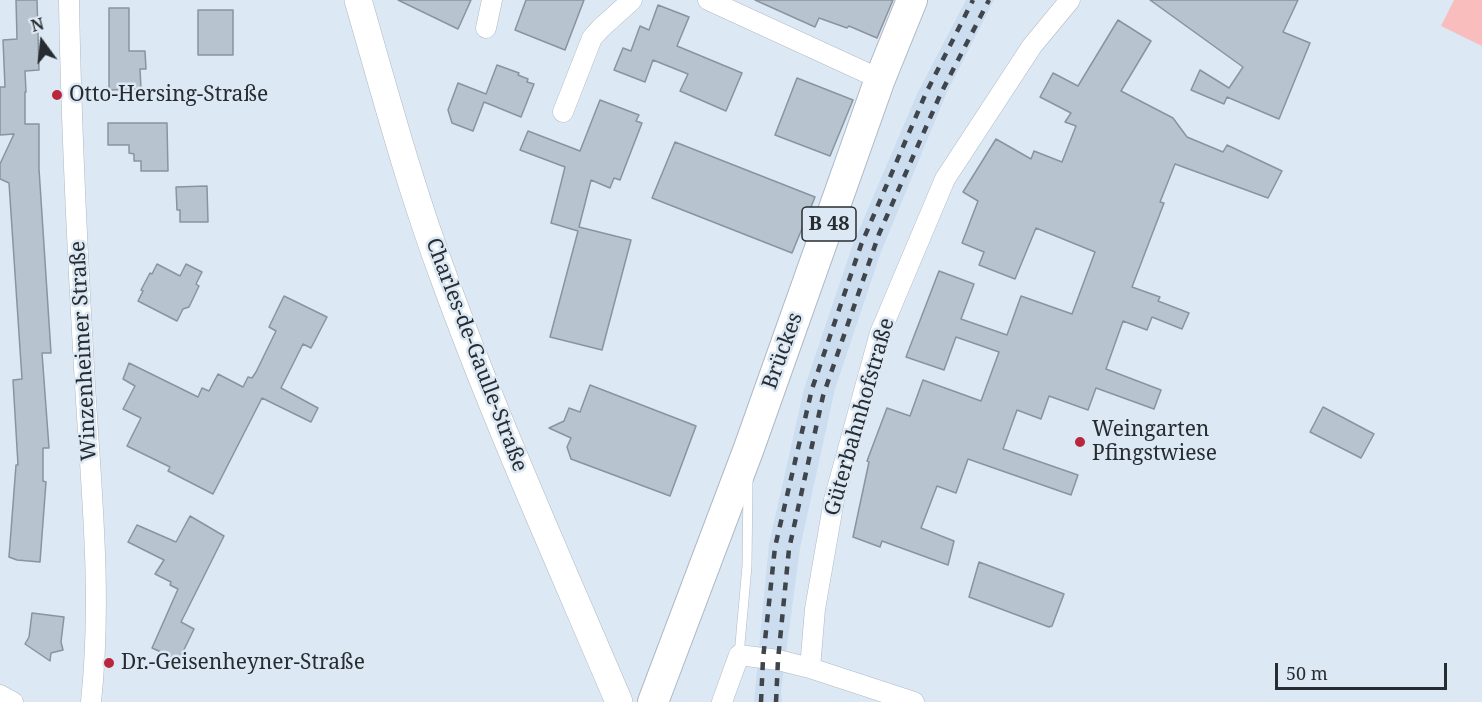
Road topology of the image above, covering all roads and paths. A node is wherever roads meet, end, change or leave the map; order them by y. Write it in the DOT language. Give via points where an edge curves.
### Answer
graph roads {
  1 [pos="69,0"];
  2 [pos="358,0"];
  3 [pos="492,0"];
  4 [pos="632,0"];
  5 [pos="708,0"];
  6 [pos="912,0"];
  7 [pos="1070,0"];
  8 [pos="735,6"];
  9 [pos="486,28"];
  10 [pos="880,79"];
  11 [pos="563,112"];
  12 [pos="748,448"];
  13 [pos="739,656"];
  14 [pos="810,668"];
  15 [pos="0,695"];
  16 [pos="13,702"];
  17 [pos="91,702"];
  18 [pos="619,702"];
  19 [pos="653,702"];
  20 [pos="722,702"];
  21 [pos="914,702"];
  1 -- 17 [label="street, Winzenheimer Straße" via="97,605"];
  2 -- 18 [label="street, Charles-de-Gaulle-Straße" via="443,276 501,425"];
  3 -- 9 [label="street"];
  4 -- 11 [label="street" via="592,38"];
  5 -- 8 [label="street"];
  6 -- 10 [label="main road, Brückes / B 48"];
  7 -- 14 [label="street, Güterbahnhofstraße" via="1032,46 945,179 880,333 834,500 815,609"];
  8 -- 10 [label="street"];
  10 -- 12 [label="main road, Brückes / B 48"];
  12 -- 13 [label="lane" via="747,566"];
  12 -- 19 [label="main road, Brückes / B 48"];
  13 -- 14 [label="street"];
  13 -- 20 [label="street"];
  14 -- 21 [label="street"];
  15 -- 16 [label="street"];
}
